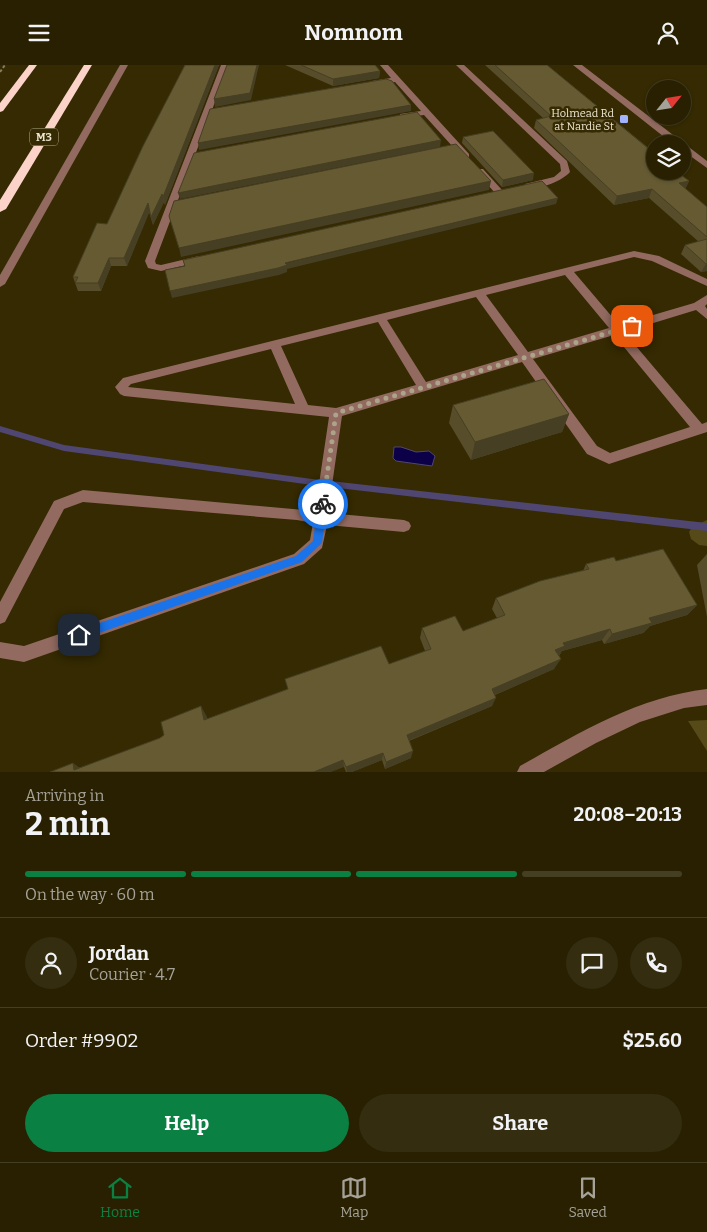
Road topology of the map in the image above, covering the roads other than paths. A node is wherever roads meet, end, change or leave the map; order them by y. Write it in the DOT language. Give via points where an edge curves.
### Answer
graph roads {
  1 [pos="33,65"];
  2 [pos="88,65"];
  3 [pos="124,65"];
  4 [pos="225,65"];
  5 [pos="384,65"];
  6 [pos="460,65"];
  7 [pos="577,65"];
  8 [pos="397,79"];
  9 [pos="369,84"];
  10 [pos="0,109"];
  11 [pos="217,111"];
  12 [pos="207,112"];
  13 [pos="426,112"];
  14 [pos="397,117"];
  15 [pos="667,135"];
  16 [pos="691,153"];
  17 [pos="707,165"];
  18 [pos="0,209"];
  19 [pos="209,257"];
  20 [pos="567,271"];
  21 [pos="0,283"];
  22 [pos="707,283"];
  23 [pos="479,293"];
  24 [pos="702,303"];
  25 [pos="707,315"];
  26 [pos="382,318"];
  27 [pos="616,330"];
  28 [pos="275,345"];
  29 [pos="524,357"];
  30 [pos="423,387"];
  31 [pos="304,410"];
  32 [pos="336,413"];
  33 [pos="703,428"];
  34 [pos="321,519"];
  35 [pos="404,526"];
  36 [pos="0,617"];
  37 [pos="0,650"];
  38 [pos="707,697"];
  39 [pos="526,772"];
  1 -- 10 [label="highway"];
  2 -- 18 [label="highway, M3"];
  3 -- 21 [label="street"];
  4 -- 12 [label="street"];
  5 -- 8 [label="street"];
  6 -- 13 [label="street" via="564,163 566,172 557,179 504,191 453,148"];
  7 -- 15 [label="street"];
  8 -- 9 [label="street"];
  8 -- 13 [label="street"];
  11 -- 12 [label="street"];
  12 -- 19 [label="street" via="175,205 150,261 152,266 161,268"];
  13 -- 14 [label="street"];
  16 -- 17 [label="street"];
  20 -- 22 [label="street" via="634,254 655,257"];
  20 -- 23 [label="street"];
  20 -- 27 [label="street"];
  23 -- 26 [label="street"];
  23 -- 29 [label="street"];
  24 -- 25 [label="street"];
  24 -- 27 [label="street"];
  26 -- 28 [label="street"];
  26 -- 30 [label="street"];
  27 -- 29 [label="street"];
  27 -- 33 [label="street"];
  28 -- 31 [label="street"];
  28 -- 31 [label="street" via="127,381 121,387 124,391"];
  29 -- 30 [label="street"];
  29 -- 33 [label="street" via="592,450 609,459"];
  30 -- 32 [label="street"];
  31 -- 32 [label="street"];
  32 -- 34 [label="street"];
  34 -- 35 [label="street"];
  34 -- 36 [label="street" via="297,514 83,496 59,505"];
  34 -- 37 [label="street" via="317,543 299,559 24,654"];
  38 -- 39 [label="street" via="685,698 610,727"];
}
